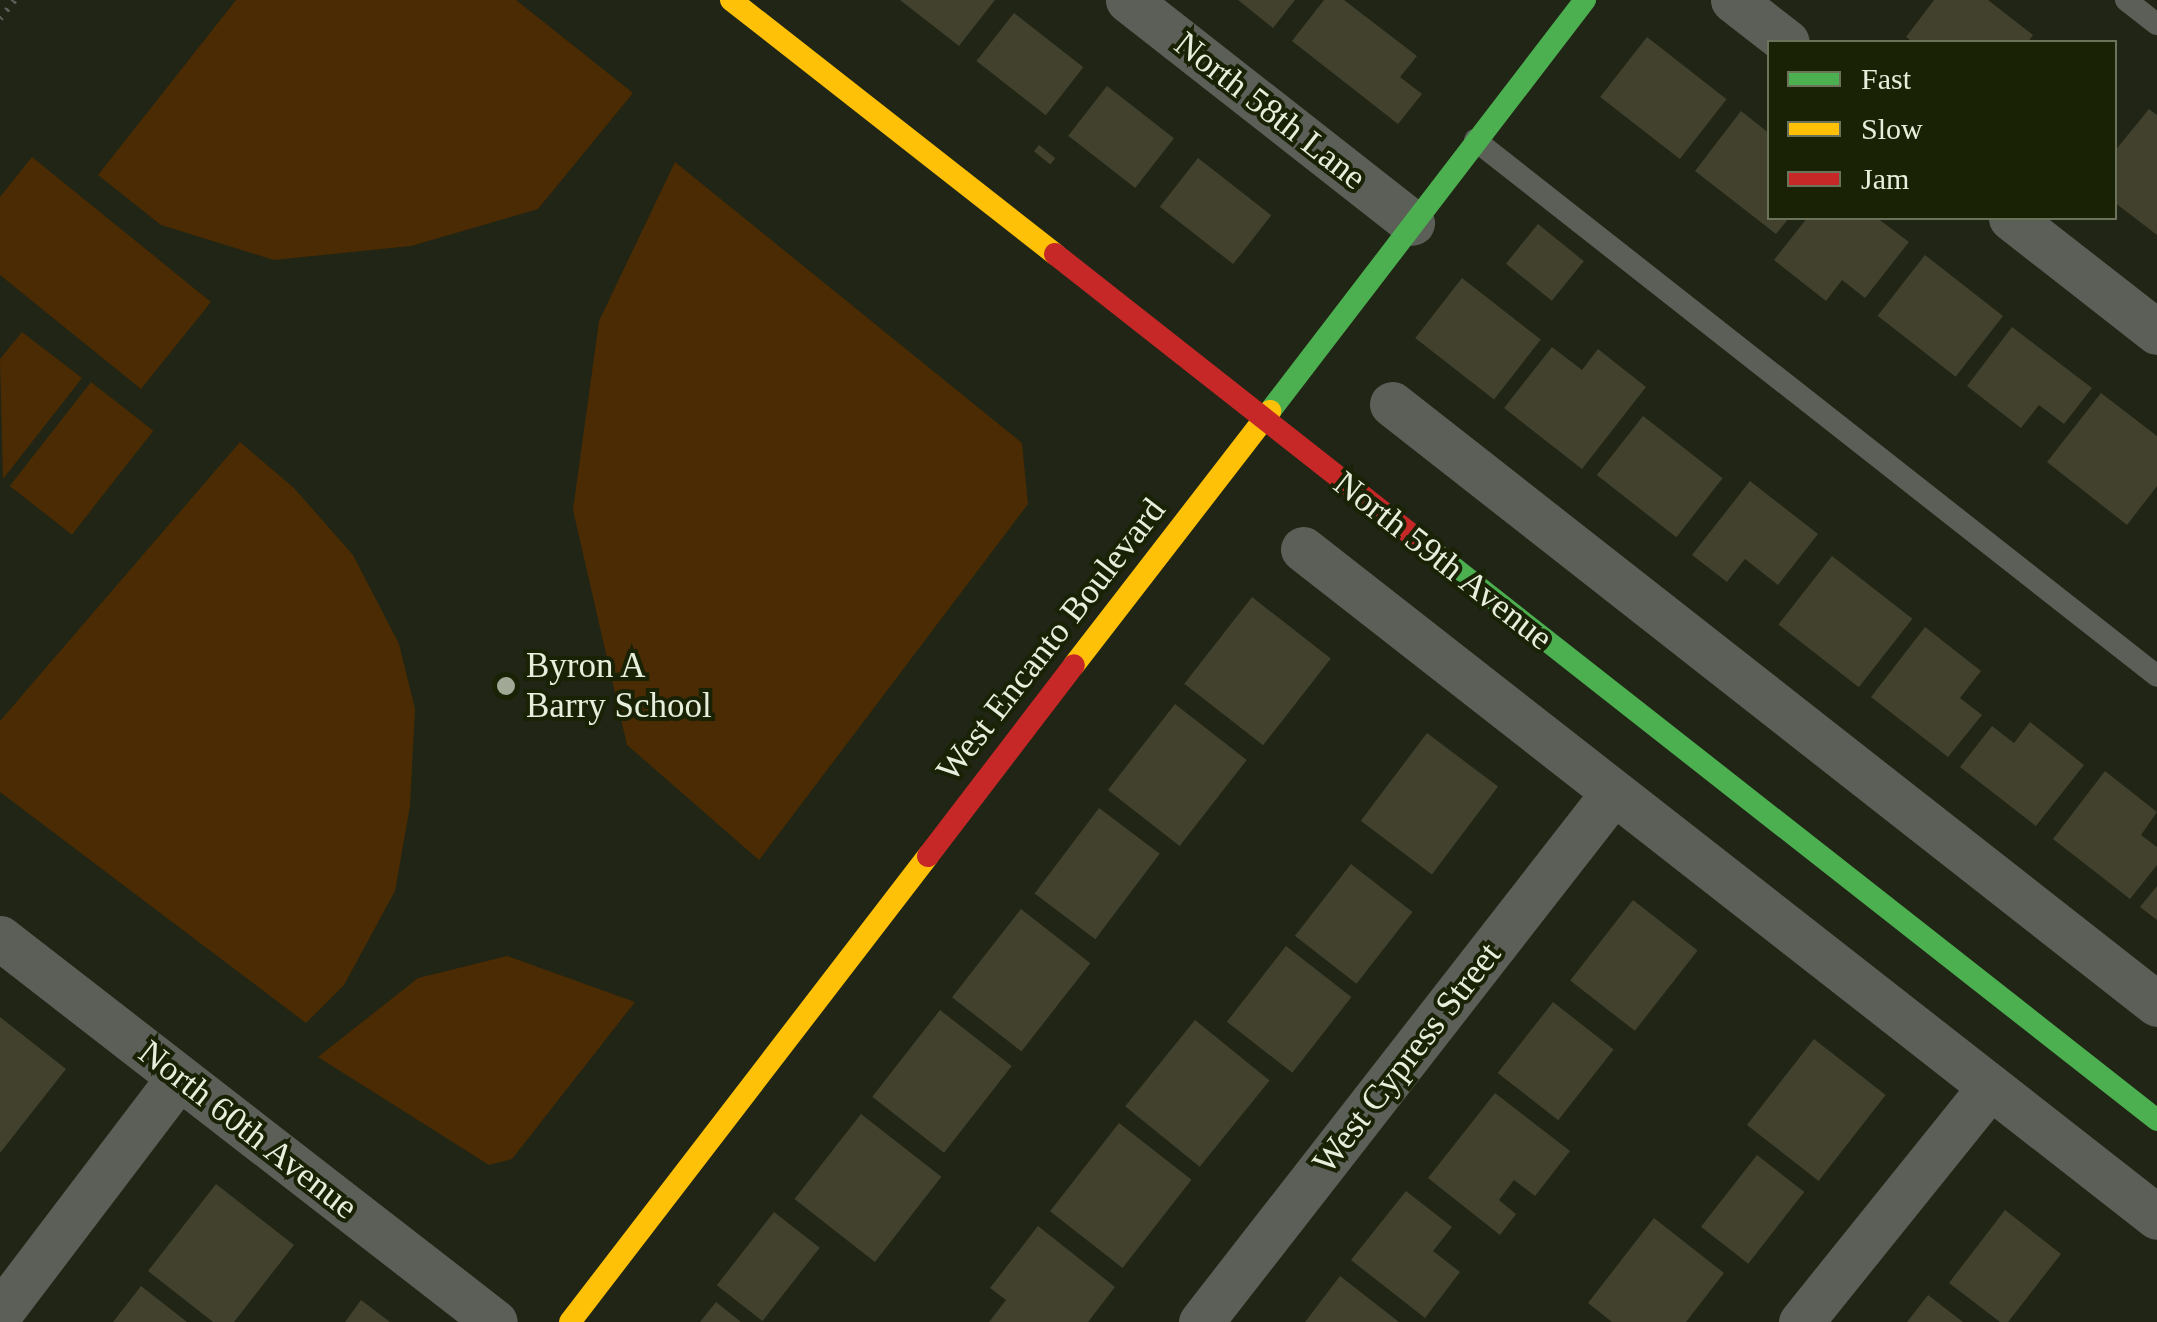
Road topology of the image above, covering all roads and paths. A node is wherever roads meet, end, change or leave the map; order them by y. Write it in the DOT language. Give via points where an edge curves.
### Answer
graph roads {
  1 [pos="15,0"];
  2 [pos="731,0"];
  3 [pos="1128,0"];
  4 [pos="1584,0"];
  5 [pos="1733,0"];
  6 [pos="2126,0"];
  7 [pos="0,19"];
  8 [pos="2157,24"];
  9 [pos="1784,40"];
  10 [pos="1475,140"];
  11 [pos="2014,220"];
  12 [pos="1412,223"];
  13 [pos="2157,332"];
  14 [pos="1392,404"];
  15 [pos="1264,418"];
  16 [pos="1303,548"];
  17 [pos="2157,676"];
  18 [pos="1613,793"];
  19 [pos="0,938"];
  20 [pos="2157,1004"];
  21 [pos="179,1078"];
  22 [pos="1990,1087"];
  23 [pos="2157,1120"];
  24 [pos="2157,1217"];
  25 [pos="0,1313"];
  26 [pos="495,1322"];
  27 [pos="570,1322"];
  28 [pos="1201,1322"];
  29 [pos="1800,1322"];
  1 -- 7 [label="path"];
  2 -- 15 [label="main road, North 59th Avenue"];
  3 -- 12 [label="street, North 58th Lane"];
  4 -- 10 [label="main road, West Encanto Boulevard"];
  5 -- 9 [label="street"];
  6 -- 8 [label="lane"];
  10 -- 12 [label="main road, West Encanto Boulevard"];
  10 -- 17 [label="lane"];
  11 -- 13 [label="street"];
  12 -- 15 [label="main road, West Encanto Boulevard"];
  14 -- 20 [label="street"];
  15 -- 23 [label="main road, North 59th Avenue"];
  15 -- 27 [label="main road, West Encanto Boulevard"];
  16 -- 18 [label="street"];
  18 -- 22 [label="street"];
  18 -- 28 [label="street, West Cypress Street"];
  19 -- 21 [label="street, North 60th Avenue"];
  21 -- 25 [label="street"];
  21 -- 26 [label="street, North 60th Avenue"];
  22 -- 24 [label="street"];
  22 -- 29 [label="street"];
}
